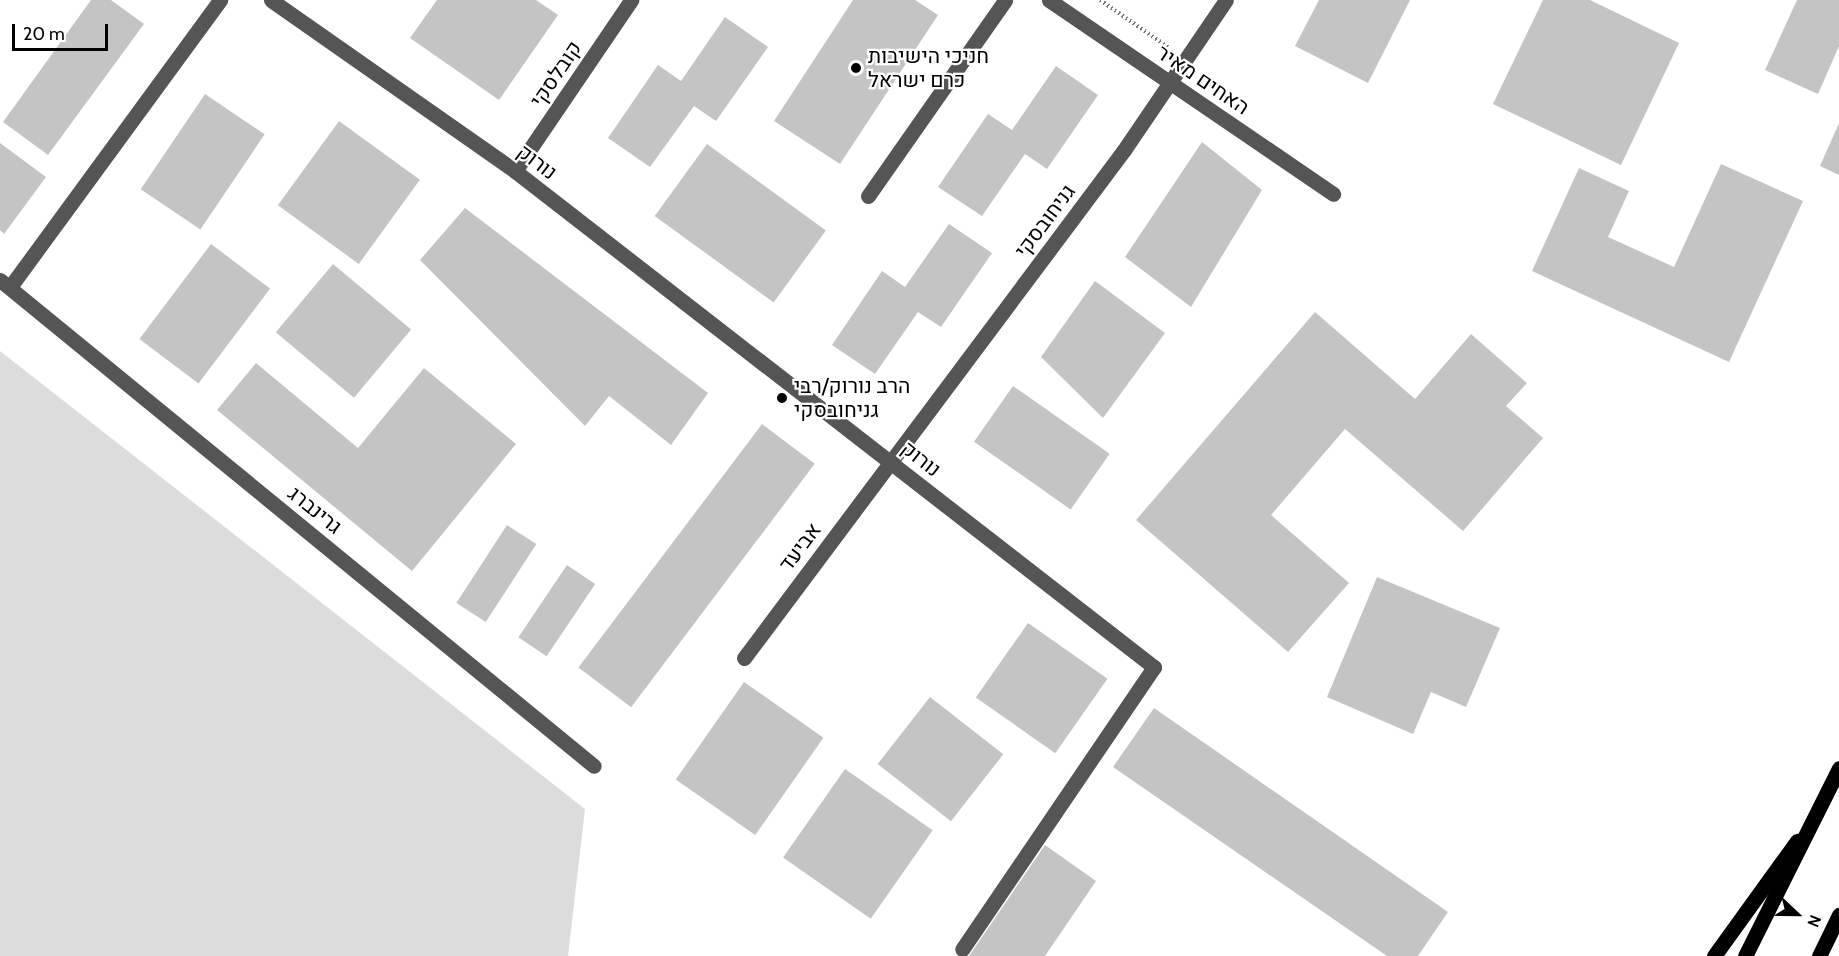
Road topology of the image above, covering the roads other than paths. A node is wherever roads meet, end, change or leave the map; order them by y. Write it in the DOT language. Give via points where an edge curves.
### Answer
graph roads {
  1 [pos="220,0"];
  2 [pos="271,0"];
  3 [pos="631,0"];
  4 [pos="1005,0"];
  5 [pos="1049,0"];
  6 [pos="1226,0"];
  7 [pos="1170,83"];
  8 [pos="515,171"];
  9 [pos="1333,194"];
  10 [pos="868,196"];
  11 [pos="5,283"];
  12 [pos="890,461"];
  13 [pos="744,658"];
  14 [pos="594,766"];
  15 [pos="1839,768"];
  16 [pos="1817,815"];
  17 [pos="1839,915"];
  18 [pos="962,949"];
  19 [pos="1714,956"];
  20 [pos="1745,956"];
  21 [pos="1819,956"];
  1 -- 11 [label="street, גרינברג"];
  2 -- 8 [label="street, נורוק"];
  3 -- 8 [label="street, קובלסקי"];
  4 -- 10 [label="street"];
  5 -- 7 [label="street, האחים מאיר"];
  6 -- 7 [label="street, גניחובסקי"];
  7 -- 9 [label="street, האחים מאיר"];
  7 -- 12 [label="street, גניחובסקי"];
  8 -- 12 [label="street, נורוק"];
  11 -- 14 [label="street, גרינברג"];
  12 -- 13 [label="street, אביעד"];
  12 -- 18 [label="street, נורוק" via="1154,667"];
  15 -- 16 [label="main road"];
  16 -- 19 [label="main road"];
  16 -- 20 [label="main road"];
  17 -- 21 [label="main road"];
}
